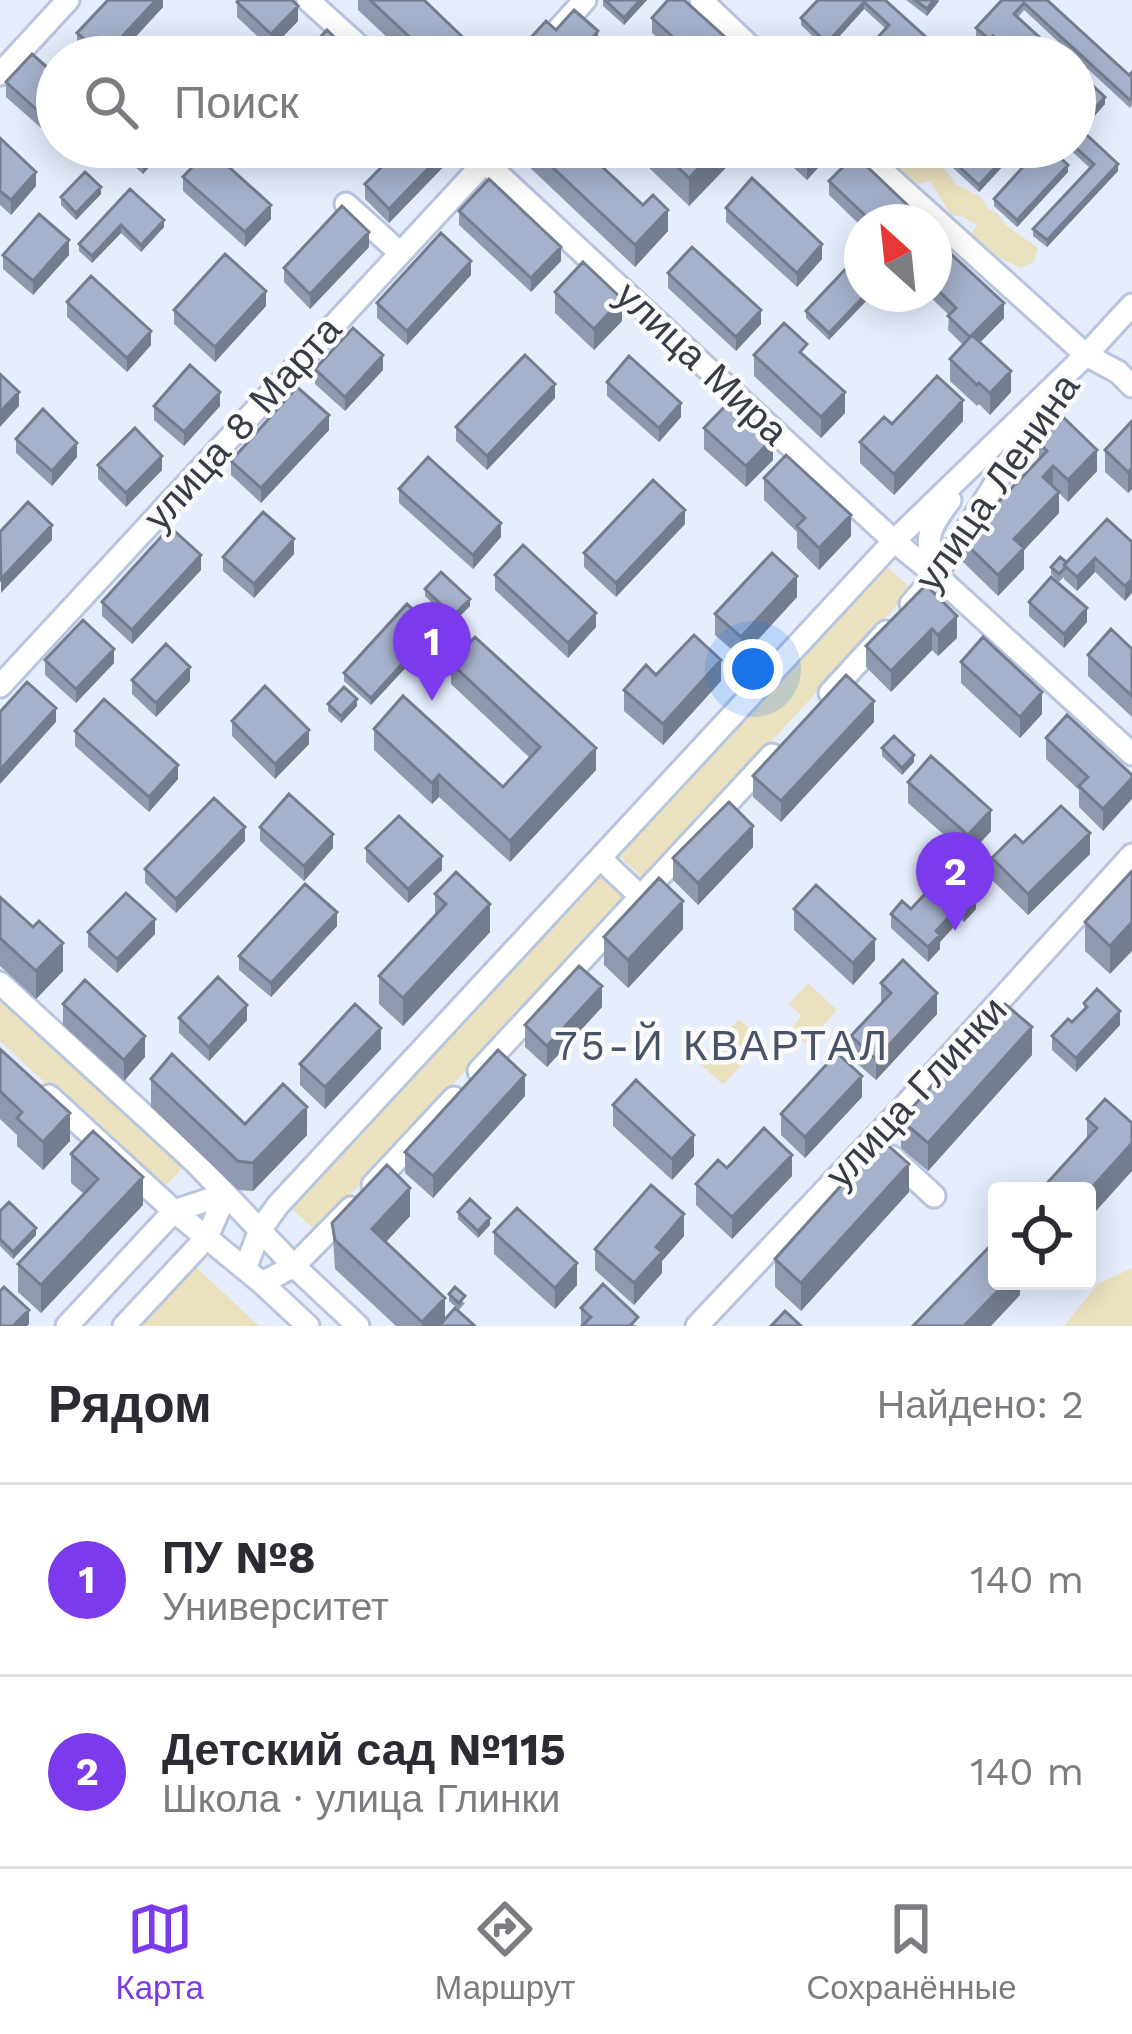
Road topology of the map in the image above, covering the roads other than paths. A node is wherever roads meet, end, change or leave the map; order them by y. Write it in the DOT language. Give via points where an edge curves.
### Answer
graph roads {
  1 [pos="68,0"];
  2 [pos="308,0"];
  3 [pos="585,0"];
  4 [pos="701,0"];
  5 [pos="553,35"];
  6 [pos="347,36"];
  7 [pos="739,36"];
  8 [pos="0,74"];
  9 [pos="466,168"];
  10 [pos="492,168"];
  11 [pos="879,168"];
  12 [pos="346,204"];
  13 [pos="399,252"];
  14 [pos="1132,305"];
  15 [pos="1086,355"];
  16 [pos="1132,386"];
  17 [pos="990,449"];
  18 [pos="894,541"];
  19 [pos="937,576"];
  20 [pos="0,686"];
  21 [pos="819,705"];
  22 [pos="787,740"];
  23 [pos="1132,754"];
  24 [pos="1132,855"];
  25 [pos="602,859"];
  26 [pos="641,897"];
  27 [pos="0,983"];
  28 [pos="32,1081"];
  29 [pos="874,1140"];
  30 [pos="226,1194"];
  31 [pos="934,1196"];
  32 [pos="174,1211"];
  33 [pos="260,1230"];
  34 [pos="207,1237"];
  35 [pos="295,1266"];
  36 [pos="253,1276"];
  37 [pos="67,1326"];
  38 [pos="124,1326"];
  39 [pos="308,1326"];
  40 [pos="358,1326"];
  41 [pos="698,1326"];
  1 -- 8 [label="street"];
  2 -- 6 [label="street"];
  3 -- 5 [label="street"];
  4 -- 7 [label="street"];
  9 -- 13 [label="street, улица 8 Марта"];
  10 -- 18 [label="street, улица Мира"];
  11 -- 15 [label="street"];
  12 -- 13 [label="street"];
  13 -- 20 [label="street, улица 8 Марта"];
  14 -- 15 [label="street, улица Ленина"];
  15 -- 16 [label="street"];
  15 -- 17 [label="street, улица Ленина"];
  15 -- 19 [label="street, улица Ленина" via="1013,452"];
  17 -- 18 [label="street, улица Ленина"];
  17 -- 19 [label="street" via="929,534"];
  18 -- 19 [label="street, улица Мира"];
  18 -- 25 [label="street, улица Ленина"];
  19 -- 21 [label="street, улица Ленина"];
  19 -- 23 [label="street, улица Мира"];
  22 -- 26 [label="street"];
  24 -- 29 [label="street, улица Глинки"];
  25 -- 26 [label="street"];
  25 -- 33 [label="street, улица Ленина"];
  26 -- 35 [label="street"];
  27 -- 30 [label="street"];
  28 -- 32 [label="street"];
  29 -- 31 [label="street"];
  29 -- 41 [label="street, улица Глинки"];
  30 -- 32 [label="street"];
  30 -- 33 [label="street"];
  30 -- 34 [label="street"];
  32 -- 34 [label="street"];
  32 -- 37 [label="street"];
  33 -- 35 [label="street"];
  33 -- 36 [label="street, улица Ленина"];
  34 -- 36 [label="street"];
  34 -- 38 [label="street"];
  35 -- 36 [label="street"];
  35 -- 40 [label="street"];
  36 -- 39 [label="street"];
}
